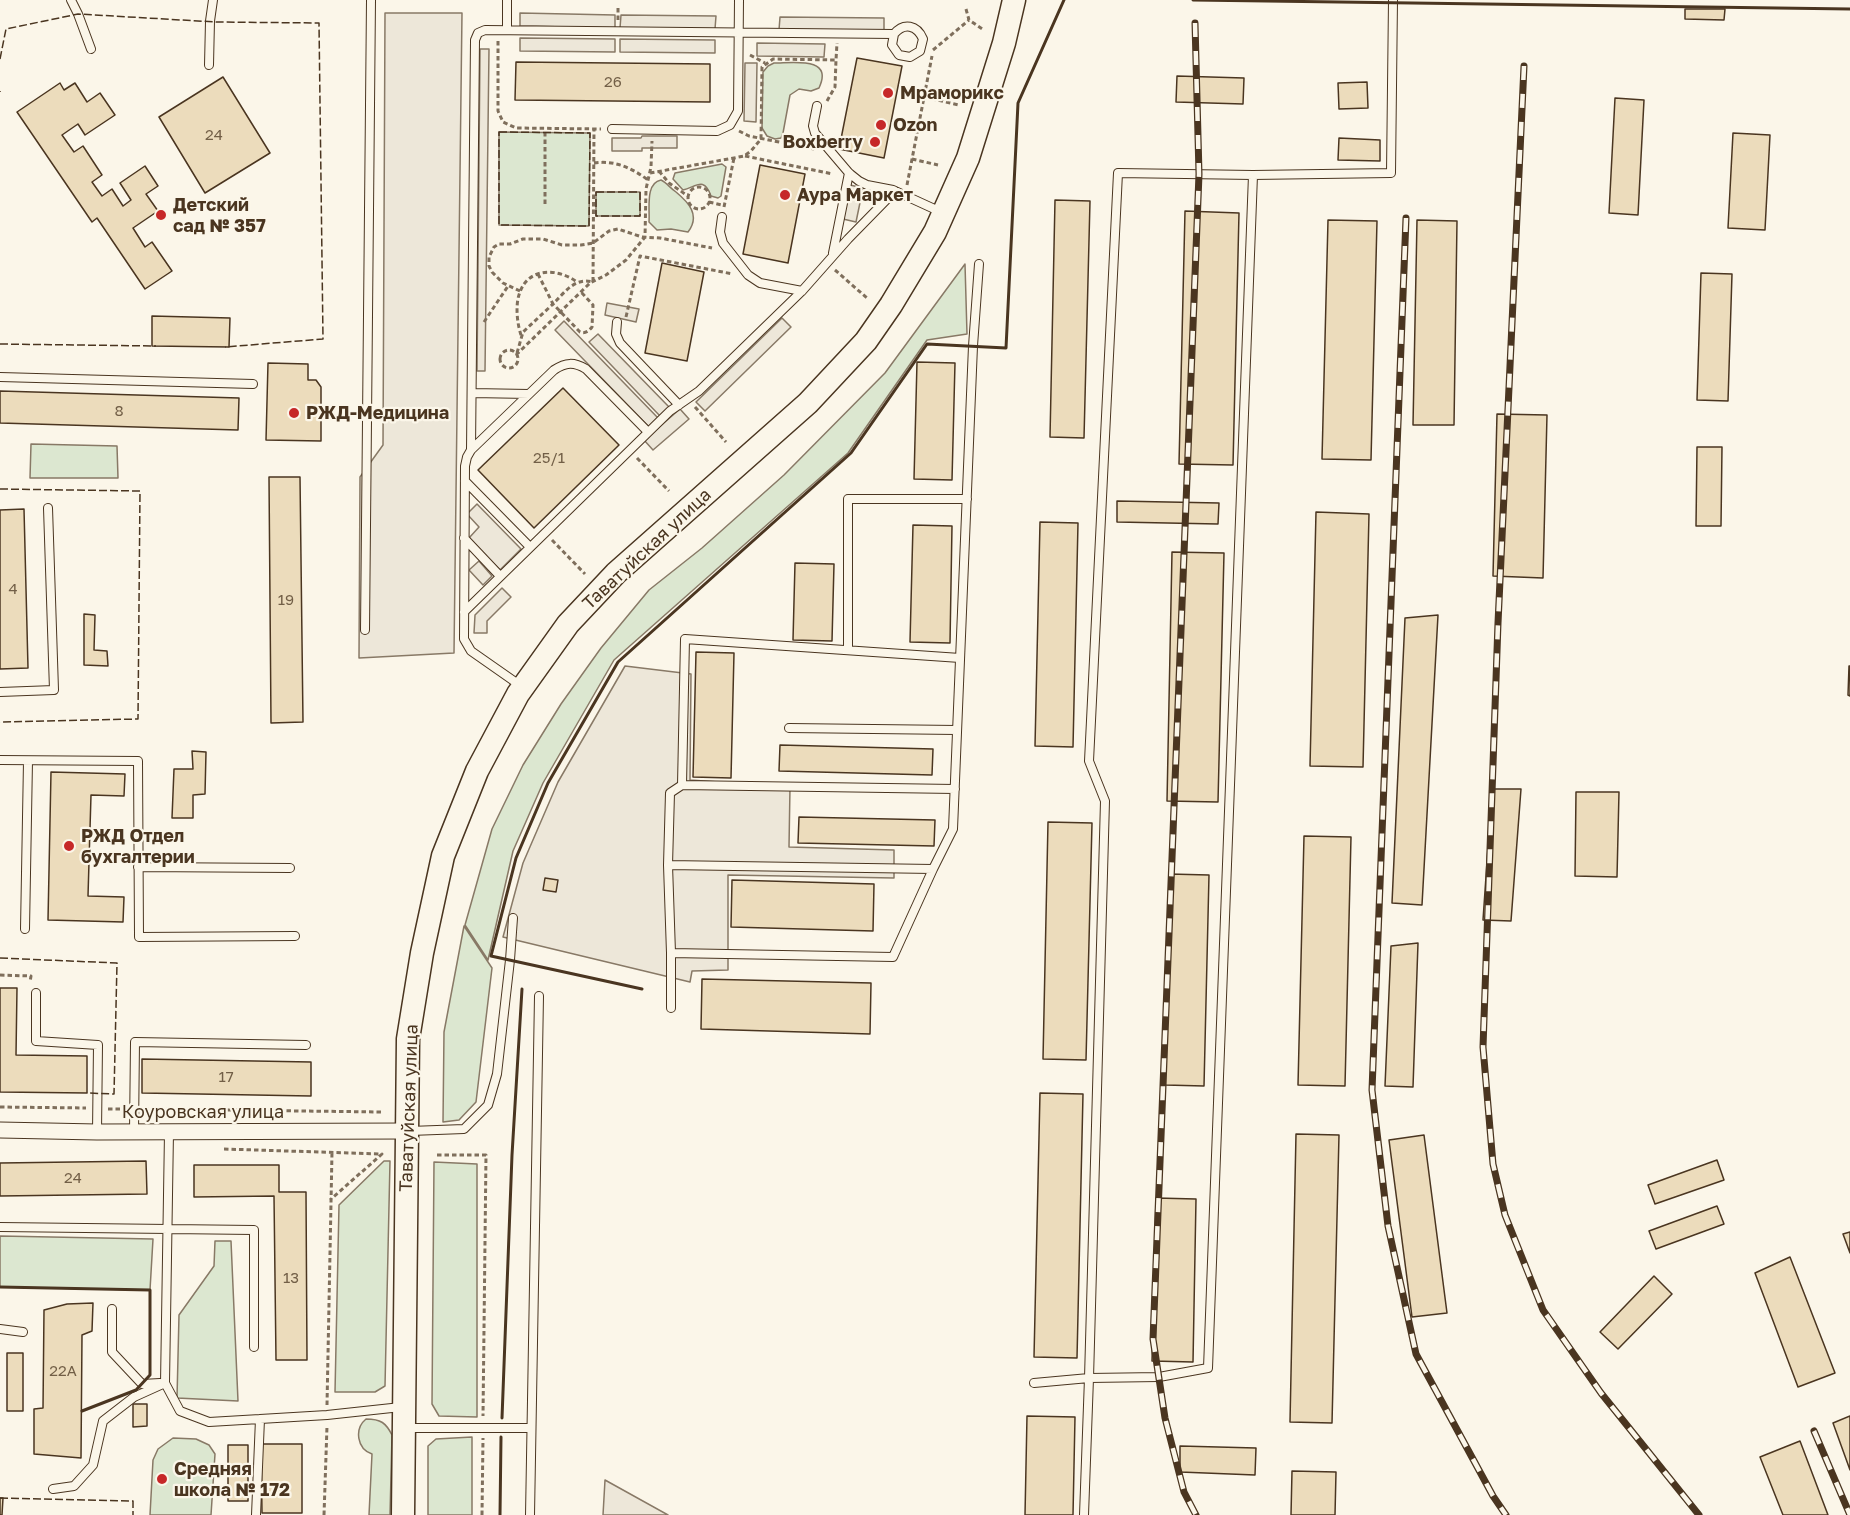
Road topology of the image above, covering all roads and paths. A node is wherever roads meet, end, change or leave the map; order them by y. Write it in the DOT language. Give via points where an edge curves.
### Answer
graph roads {
  1 [pos="71,0"];
  2 [pos="213,0"];
  3 [pos="371,0"];
  4 [pos="507,0"];
  5 [pos="739,0"];
  6 [pos="1014,0"];
  7 [pos="1393,0"];
  8 [pos="966,9"];
  9 [pos="969,20"];
  10 [pos="502,30"];
  11 [pos="984,30"];
  12 [pos="738,32"];
  13 [pos="837,33"];
  14 [pos="894,34"];
  15 [pos="91,49"];
  16 [pos="836,60"];
  17 [pos="209,65"];
  18 [pos="924,98"];
  19 [pos="959,105"];
  20 [pos="817,106"];
  21 [pos="730,125"];
  22 [pos="545,129"];
  23 [pos="594,129"];
  24 [pos="612,129"];
  25 [pos="653,130"];
  26 [pos="761,139"];
  27 [pos="831,153"];
  28 [pos="744,156"];
  29 [pos="734,158"];
  30 [pos="912,159"];
  31 [pos="593,163"];
  32 [pos="939,165"];
  33 [pos="659,171"];
  34 [pos="650,173"];
  35 [pos="849,175"];
  36 [pos="1253,175"];
  37 [pos="648,180"];
  38 [pos="895,191"];
  39 [pos="904,195"];
  40 [pos="688,196"];
  41 [pos="709,202"];
  42 [pos="545,204"];
  43 [pos="725,205"];
  44 [pos="944,213"];
  45 [pos="722,217"];
  46 [pos="645,237"];
  47 [pos="592,243"];
  48 [pos="729,251"];
  49 [pos="632,254"];
  50 [pos="640,256"];
  51 [pos="830,259"];
  52 [pos="979,264"];
  53 [pos="538,274"];
  54 [pos="751,278"];
  55 [pos="577,282"];
  56 [pos="592,282"];
  57 [pos="508,286"];
  58 [pos="520,291"];
  59 [pos="802,291"];
  60 [pos="581,292"];
  61 [pos="867,298"];
  62 [pos="553,303"];
  63 [pos="561,312"];
  64 [pos="617,322"];
  65 [pos="521,335"];
  66 [pos="472,341"];
  67 [pos="516,355"];
  68 [pos="0,377"];
  69 [pos="253,384"];
  70 [pos="472,393"];
  71 [pos="529,394"];
  72 [pos="688,399"];
  73 [pos="679,405"];
  74 [pos="648,432"];
  75 [pos="726,442"];
  76 [pos="471,450"];
  77 [pos="630,450"];
  78 [pos="465,481"];
  79 [pos="669,491"];
  80 [pos="967,499"];
  81 [pos="48,508"];
  82 [pos="545,532"];
  83 [pos="464,538"];
  84 [pos="530,548"];
  85 [pos="585,574"];
  86 [pos="500,576"];
  87 [pos="464,612"];
  88 [pos="364,630"];
  89 [pos="848,650"];
  90 [pos="960,658"];
  91 [pos="523,688"];
  92 [pos="0,692"];
  93 [pos="789,728"];
  94 [pos="957,730"];
  95 [pos="0,760"];
  96 [pos="28,761"];
  97 [pos="682,785"];
  98 [pos="955,789"];
  99 [pos="668,865"];
  100 [pos="138,867"];
  101 [pos="290,868"];
  102 [pos="933,869"];
  103 [pos="513,918"];
  104 [pos="25,929"];
  105 [pos="295,936"];
  106 [pos="671,953"];
  107 [pos="36,993"];
  108 [pos="538,996"];
  109 [pos="671,1008"];
  110 [pos="306,1044"];
  111 [pos="0,1107"];
  112 [pos="97,1108"];
  113 [pos="134,1109"];
  114 [pos="382,1112"];
  115 [pos="0,1130"];
  116 [pos="407,1131"];
  117 [pos="97,1132"];
  118 [pos="134,1132"];
  119 [pos="169,1132"];
  120 [pos="437,1155"];
  121 [pos="330,1200"];
  122 [pos="0,1227"];
  123 [pos="167,1230"];
  124 [pos="112,1309"];
  125 [pos="0,1329"];
  126 [pos="23,1332"];
  127 [pos="254,1347"];
  128 [pos="1089,1378"];
  129 [pos="165,1383"];
  130 [pos="1034,1383"];
  131 [pos="327,1415"];
  132 [pos="404,1417"];
  133 [pos="260,1419"];
  134 [pos="483,1428"];
  135 [pos="530,1428"];
  136 [pos="53,1490"];
  137 [pos="256,1515"];
  138 [pos="324,1515"];
  139 [pos="404,1515"];
  140 [pos="482,1515"];
  141 [pos="530,1515"];
  142 [pos="1084,1515"];
  1 -- 15 [label="lane"];
  2 -- 17 [label="lane"];
  3 -- 88 [label="lane"];
  4 -- 10 [label="lane"];
  5 -- 12 [label="lane"];
  6 -- 44 [label="main road, Таватуйская улица" via="968,158"];
  7 -- 36 [label="lane" via="1391,173"];
  8 -- 9 [label="path"];
  9 -- 11 [label="path"];
  9 -- 18 [label="path" via="934,48"];
  10 -- 12 [label="lane"];
  10 -- 22 [label="path" via="500,117 516,128"];
  10 -- 66 [label="lane" via="482,31 475,40"];
  12 -- 13 [label="lane"];
  12 -- 21 [label="lane" via="738,111"];
  13 -- 14 [label="lane"];
  13 -- 16 [label="path"];
  14 -- 14 [label="lane" via="892,45 899,55 910,57 920,51 923,39 916,29 904,26"];
  16 -- 20 [label="path" via="833,93"];
  16 -- 26 [label="path" via="773,59 765,63"];
  18 -- 19 [label="path"];
  18 -- 30 [label="path"];
  20 -- 27 [label="lane" via="813,128"];
  21 -- 25 [label="lane" via="717,130"];
  21 -- 26 [label="path"];
  22 -- 23 [label="path"];
  22 -- 42 [label="path"];
  23 -- 24 [label="path"];
  23 -- 31 [label="path"];
  24 -- 25 [label="lane"];
  25 -- 34 [label="path"];
  26 -- 27 [label="path"];
  26 -- 28 [label="path"];
  27 -- 35 [label="lane"];
  28 -- 29 [label="path"];
  28 -- 35 [label="path"];
  29 -- 33 [label="path"];
  29 -- 43 [label="path"];
  30 -- 32 [label="path"];
  30 -- 39 [label="path"];
  31 -- 37 [label="path" via="619,164"];
  31 -- 47 [label="path"];
  33 -- 34 [label="path"];
  33 -- 40 [label="path"];
  34 -- 37 [label="path"];
  35 -- 38 [label="lane"];
  35 -- 51 [label="lane"];
  36 -- 128 [label="lane" via="1208,1368 1159,1377"];
  36 -- 128 [label="lane" via="1118,173 1089,761 1105,801"];
  37 -- 46 [label="path"];
  38 -- 39 [label="lane"];
  38 -- 51 [label="lane"];
  39 -- 44 [label="lane"];
  40 -- 41 [label="path" via="696,208"];
  40 -- 41 [label="path" via="694,188 704,188"];
  41 -- 43 [label="path"];
  43 -- 45 [label="path"];
  44 -- 91 [label="main road, Таватуйская улица" via="914,269 866,341 808,404 615,573 568,624"];
  45 -- 48 [label="lane" via="720,232"];
  46 -- 47 [label="path" via="618,229"];
  46 -- 48 [label="path"];
  46 -- 49 [label="path"];
  47 -- 56 [label="path"];
  47 -- 57 [label="path" via="567,246 527,239 499,244 491,251 489,266 496,278"];
  48 -- 54 [label="lane"];
  49 -- 50 [label="path"];
  49 -- 56 [label="path"];
  50 -- 54 [label="path"];
  50 -- 64 [label="path" via="628,314"];
  51 -- 59 [label="lane"];
  51 -- 61 [label="path"];
  52 -- 80 [label="lane"];
  53 -- 55 [label="path" via="555,272"];
  53 -- 58 [label="path" via="528,279"];
  53 -- 62 [label="path"];
  54 -- 59 [label="lane"];
  55 -- 56 [label="path"];
  55 -- 62 [label="path"];
  56 -- 60 [label="path"];
  57 -- 58 [label="path"];
  57 -- 66 [label="path"];
  58 -- 65 [label="path" via="517,306"];
  59 -- 72 [label="lane"];
  60 -- 63 [label="path"];
  60 -- 63 [label="path" via="593,305 591,329 580,332"];
  62 -- 63 [label="path"];
  62 -- 65 [label="path"];
  63 -- 67 [label="path"];
  64 -- 73 [label="lane" via="620,343"];
  65 -- 67 [label="path"];
  66 -- 70 [label="lane"];
  67 -- 67 [label="path" via="510,350 502,353 502,365 514,366"];
  68 -- 69 [label="lane"];
  70 -- 71 [label="lane"];
  70 -- 76 [label="lane"];
  71 -- 74 [label="lane" via="562,364 578,364"];
  71 -- 76 [label="lane"];
  72 -- 73 [label="lane"];
  72 -- 75 [label="path"];
  73 -- 74 [label="lane"];
  74 -- 77 [label="lane"];
  76 -- 78 [label="lane" via="465,461"];
  77 -- 79 [label="path"];
  77 -- 82 [label="lane"];
  78 -- 83 [label="lane"];
  78 -- 84 [label="lane"];
  80 -- 89 [label="lane" via="848,500"];
  80 -- 90 [label="lane"];
  81 -- 92 [label="lane" via="54,690"];
  82 -- 84 [label="lane"];
  82 -- 85 [label="path"];
  83 -- 86 [label="lane"];
  83 -- 87 [label="lane"];
  84 -- 86 [label="lane"];
  86 -- 87 [label="lane"];
  87 -- 91 [label="lane" via="463,634 468,647"];
  89 -- 90 [label="lane"];
  89 -- 97 [label="lane" via="686,639"];
  90 -- 94 [label="lane"];
  91 -- 116 [label="main road, Таватуйская улица" via="477,771 443,856 408,1039"];
  93 -- 94 [label="lane"];
  94 -- 98 [label="lane"];
  95 -- 96 [label="lane"];
  96 -- 100 [label="lane" via="138,761"];
  96 -- 104 [label="lane"];
  97 -- 98 [label="lane"];
  97 -- 99 [label="lane" via="670,793"];
  98 -- 102 [label="lane" via="953,829"];
  99 -- 102 [label="lane"];
  99 -- 106 [label="lane"];
  100 -- 101 [label="lane"];
  100 -- 105 [label="lane" via="139,937"];
  102 -- 106 [label="lane" via="893,957"];
  103 -- 116 [label="lane" via="497,1074 488,1105 464,1129"];
  106 -- 109 [label="lane"];
  107 -- 112 [label="lane" via="36,1041 98,1045"];
  108 -- 135 [label="lane"];
  110 -- 113 [label="lane" via="135,1042"];
  111 -- 112 [label="path"];
  112 -- 113 [label="path"];
  112 -- 117 [label="lane"];
  113 -- 114 [label="path"];
  113 -- 118 [label="lane"];
  115 -- 117 [label="street, Коуровская улица"];
  116 -- 119 [label="street, Коуровская улица"];
  116 -- 132 [label="main road, Таватуйская улица"];
  117 -- 118 [label="street, Коуровская улица"];
  118 -- 119 [label="street, Коуровская улица"];
  119 -- 123 [label="lane"];
  120 -- 134 [label="path" via="486,1155"];
  121 -- 121 [label="path" via="332,1152 382,1154 364,1169"];
  121 -- 131 [label="path"];
  122 -- 123 [label="lane"];
  123 -- 127 [label="lane" via="254,1230"];
  123 -- 129 [label="lane"];
  124 -- 129 [label="lane" via="112,1352 142,1384"];
  125 -- 126 [label="lane"];
  128 -- 130 [label="lane"];
  128 -- 142 [label="lane"];
  129 -- 133 [label="lane" via="180,1411 209,1422"];
  129 -- 136 [label="lane" via="134,1397 103,1421 93,1465 74,1486"];
  131 -- 132 [label="lane"];
  131 -- 133 [label="lane"];
  131 -- 138 [label="path"];
  132 -- 134 [label="lane"];
  132 -- 139 [label="main road, Таватуйская улица"];
  133 -- 137 [label="lane"];
  134 -- 135 [label="lane"];
  134 -- 140 [label="path"];
  135 -- 141 [label="lane"];
}
